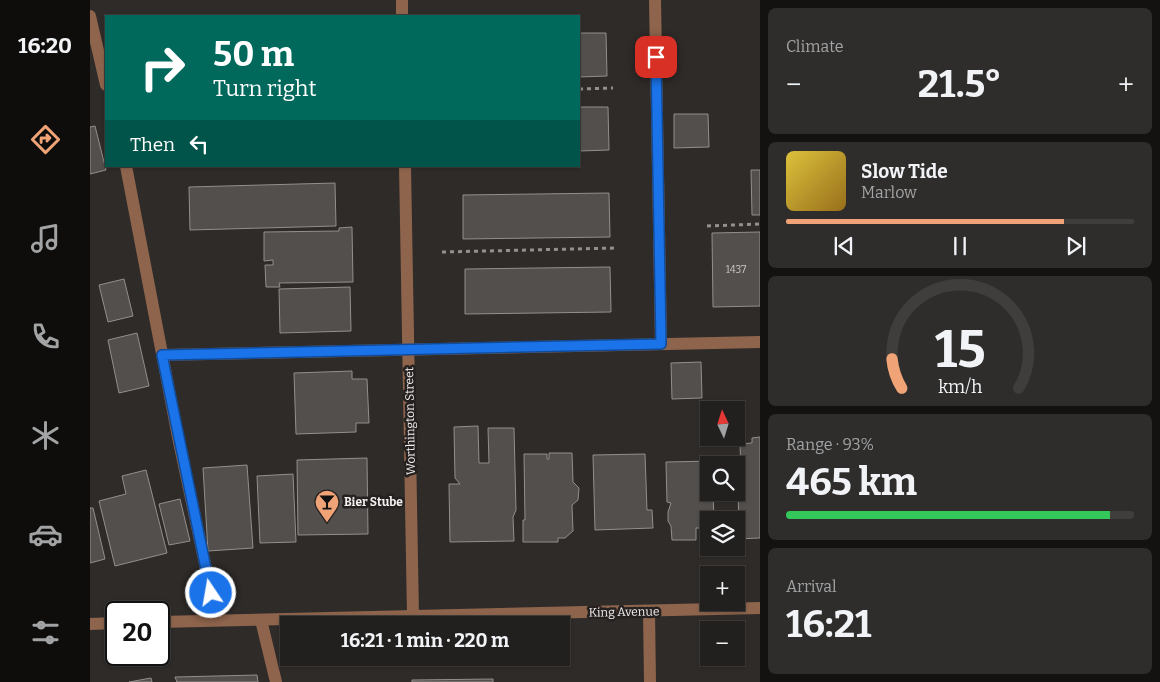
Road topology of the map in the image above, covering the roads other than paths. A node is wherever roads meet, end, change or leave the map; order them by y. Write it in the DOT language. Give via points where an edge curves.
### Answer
graph roads {
  1 [pos="402,0"];
  2 [pos="655,0"];
  3 [pos="402,15"];
  4 [pos="90,16"];
  5 [pos="105,81"];
  6 [pos="126,167"];
  7 [pos="405,167"];
  8 [pos="760,342"];
  9 [pos="661,344"];
  10 [pos="408,348"];
  11 [pos="162,355"];
  12 [pos="760,608"];
  13 [pos="650,611"];
  14 [pos="414,616"];
  15 [pos="217,620"];
  16 [pos="261,620"];
  17 [pos="280,620"];
  18 [pos="170,622"];
  19 [pos="105,623"];
  20 [pos="90,624"];
  21 [pos="276,682"];
  22 [pos="650,682"];
  1 -- 3 [label="street"];
  2 -- 9 [label="street"];
  4 -- 5 [label="street"];
  6 -- 11 [label="street"];
  7 -- 10 [label="street, Worthington Street"];
  8 -- 9 [label="street"];
  9 -- 10 [label="street"];
  10 -- 11 [label="street"];
  10 -- 14 [label="street, Worthington Street"];
  11 -- 15 [label="street"];
  12 -- 13 [label="street, King Avenue"];
  13 -- 14 [label="street, King Avenue"];
  13 -- 22 [label="street"];
  15 -- 16 [label="street, King Avenue"];
  15 -- 18 [label="street, King Avenue"];
  16 -- 17 [label="street, King Avenue"];
  16 -- 21 [label="street"];
  19 -- 20 [label="street"];
}
